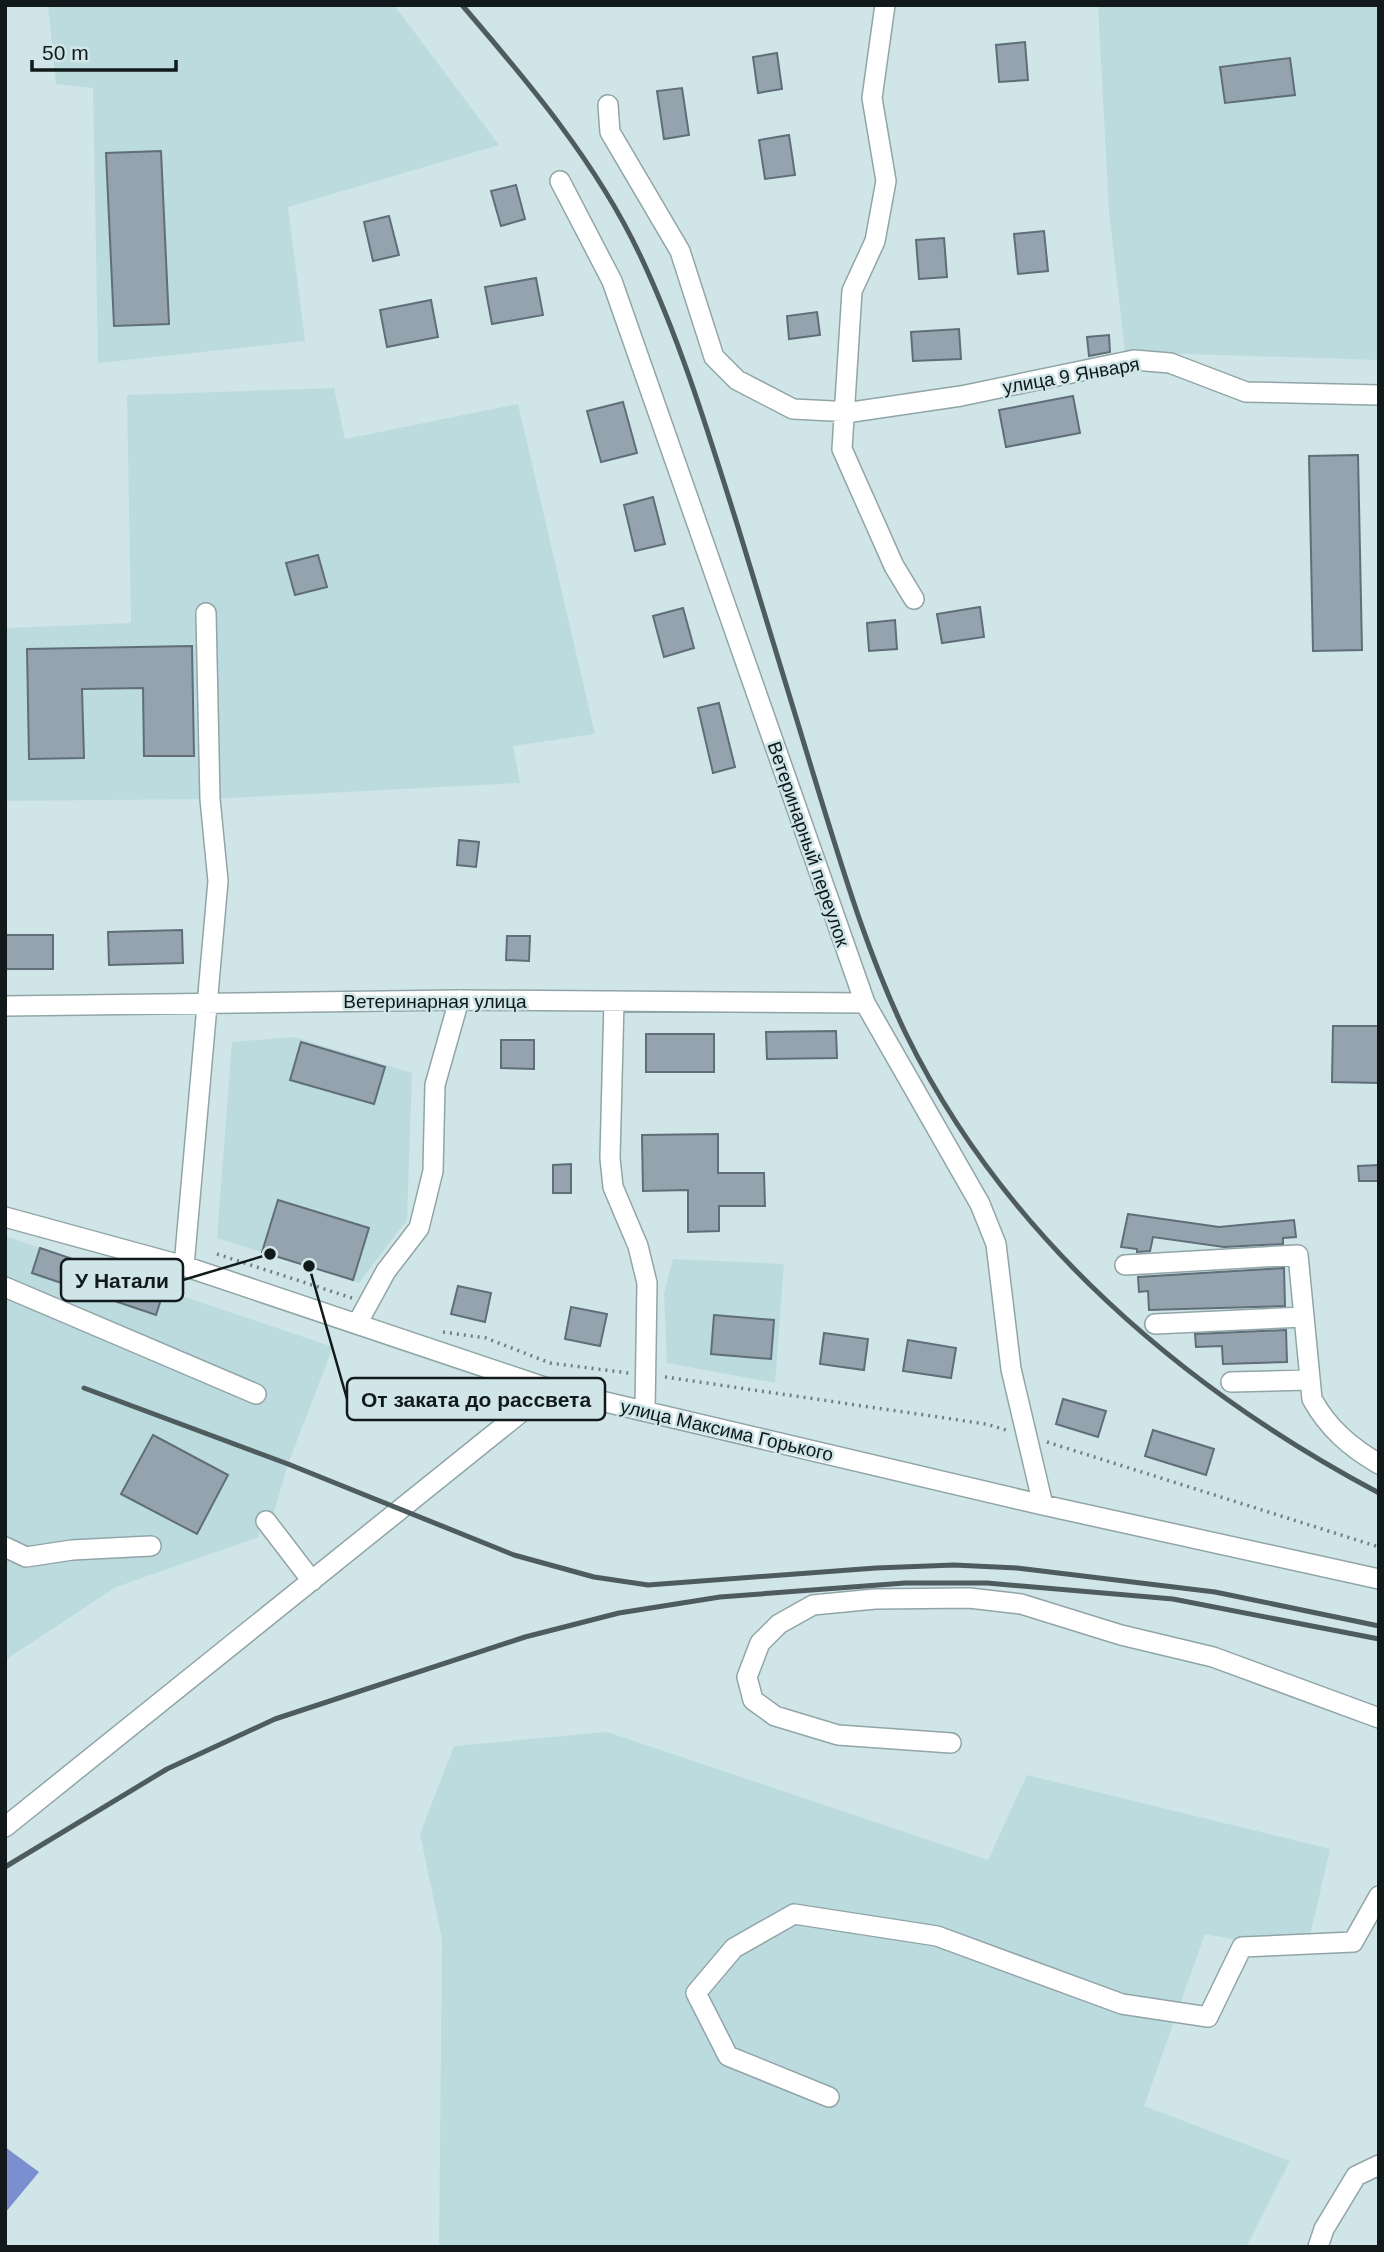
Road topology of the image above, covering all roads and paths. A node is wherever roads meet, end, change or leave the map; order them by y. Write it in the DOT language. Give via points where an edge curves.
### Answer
graph roads {
  1 [pos="885,5"];
  2 [pos="608,106"];
  3 [pos="561,181"];
  4 [pos="1379,395"];
  5 [pos="843,411"];
  6 [pos="914,599"];
  7 [pos="206,613"];
  8 [pos="460,1000"];
  9 [pos="614,1001"];
  10 [pos="865,1003"];
  11 [pos="208,1004"];
  12 [pos="5,1006"];
  13 [pos="5,1217"];
  14 [pos="217,1254"];
  15 [pos="1125,1265"];
  16 [pos="184,1266"];
  17 [pos="5,1287"];
  18 [pos="369,1303"];
  19 [pos="1304,1317"];
  20 [pos="357,1324"];
  21 [pos="1155,1324"];
  22 [pos="436,1331"];
  23 [pos="646,1374"];
  24 [pos="1309,1380"];
  25 [pos="1231,1382"];
  26 [pos="550,1389"];
  27 [pos="256,1395"];
  28 [pos="645,1411"];
  29 [pos="1026,1436"];
  30 [pos="1379,1464"];
  31 [pos="1043,1505"];
  32 [pos="266,1521"];
  33 [pos="5,1546"];
  34 [pos="151,1546"];
  35 [pos="1379,1547"];
  36 [pos="1379,1579"];
  37 [pos="312,1581"];
  38 [pos="1379,1718"];
  39 [pos="951,1743"];
  40 [pos="5,1827"];
  41 [pos="1379,1896"];
  42 [pos="829,2097"];
  43 [pos="1379,2165"];
  44 [pos="1318,2247"];
  1 -- 5 [label="street" via="872,98 886,181 875,241 852,291"];
  2 -- 5 [label="street, улица 9 Января" via="610,131 680,251 713,357 737,380 793,408"];
  3 -- 10 [label="street, Ветеринарный переулок" via="612,281"];
  4 -- 5 [label="street, улица 9 Января" via="1246,392 1170,363 1135,360 961,396"];
  5 -- 6 [label="street" via="842,449 894,566"];
  7 -- 11 [label="street" via="210,799 218,881"];
  8 -- 9 [label="street, Ветеринарная улица"];
  8 -- 11 [label="street, Ветеринарная улица"];
  8 -- 18 [label="street" via="435,1085 433,1171 419,1228 386,1271"];
  9 -- 10 [label="street, Ветеринарная улица"];
  9 -- 23 [label="street" via="610,1158 613,1187 648,1283"];
  10 -- 29 [label="street, Ветеринарный переулок" via="981,1204 996,1244 1011,1370"];
  11 -- 12 [label="street, Ветеринарная улица"];
  11 -- 16 [label="street"];
  13 -- 16 [label="street, улица Максима Горького"];
  14 -- 18 [label="path"];
  15 -- 19 [label="street" via="1298,1255"];
  16 -- 20 [label="street, улица Максима Горького"];
  17 -- 27 [label="street"];
  18 -- 20 [label="street"];
  19 -- 21 [label="street"];
  19 -- 24 [label="street"];
  20 -- 26 [label="street, улица Максима Горького"];
  22 -- 23 [label="path" via="486,1338 550,1363"];
  23 -- 28 [label="street"];
  23 -- 29 [label="path" via="986,1424"];
  24 -- 25 [label="street"];
  24 -- 30 [label="street" via="1312,1399 1323,1419 1355,1450"];
  26 -- 28 [label="street, улица Максима Горького"];
  26 -- 37 [label="street"];
  28 -- 31 [label="street, улица Максима Горького"];
  29 -- 31 [label="street, Ветеринарный переулок"];
  29 -- 35 [label="path"];
  31 -- 36 [label="street, улица Максима Горького"];
  32 -- 37 [label="street"];
  33 -- 34 [label="street" via="26,1557"];
  37 -- 40 [label="street"];
  38 -- 39 [label="street" via="1213,1657 1008,1603 969,1598 813,1605 779,1624 760,1643 747,1678 753,1700 775,1716 838,1735"];
  41 -- 42 [label="street" via="1353,1942 1242,1947 1208,2017 1122,2004 937,1936 794,1914 734,1948 696,1993 728,2056"];
  43 -- 44 [label="street" via="1356,2176"];
}
